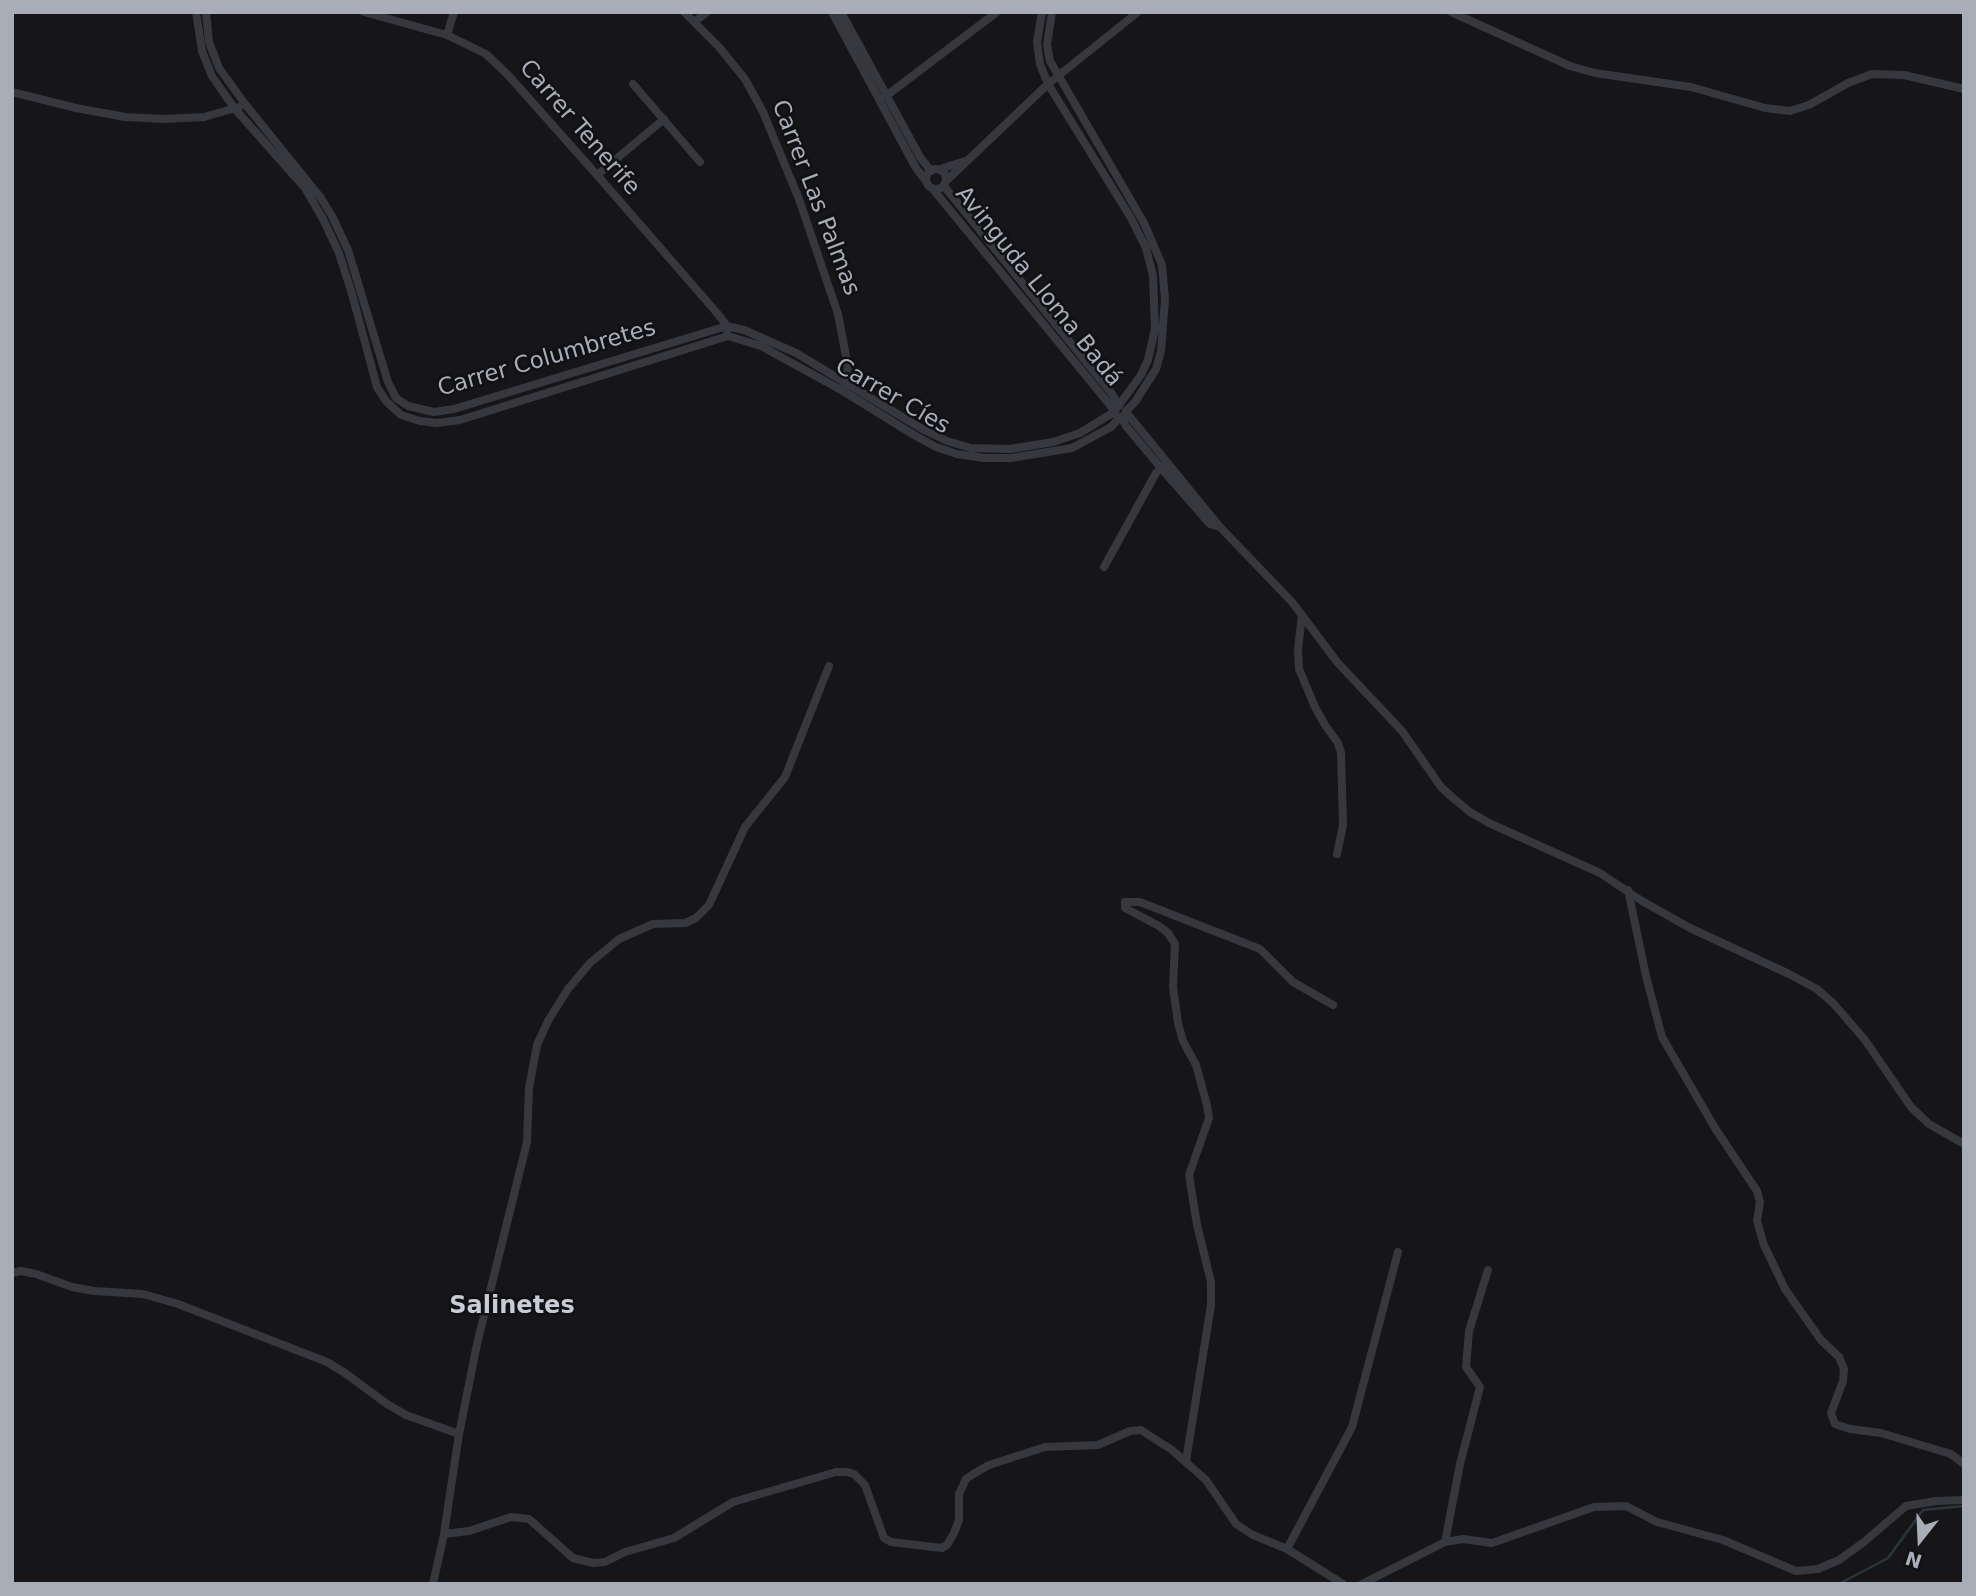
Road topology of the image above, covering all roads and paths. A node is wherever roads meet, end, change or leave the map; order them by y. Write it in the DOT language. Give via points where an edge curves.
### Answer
graph roads {
  1 [pos="196,12"];
  2 [pos="206,12"];
  3 [pos="364,12"];
  4 [pos="454,12"];
  5 [pos="684,12"];
  6 [pos="708,12"];
  7 [pos="832,12"];
  8 [pos="841,12"];
  9 [pos="997,12"];
  10 [pos="1042,12"];
  11 [pos="1052,12"];
  12 [pos="1138,12"];
  13 [pos="1451,12"];
  14 [pos="695,22"];
  15 [pos="447,35"];
  16 [pos="1059,74"];
  17 [pos="633,84"];
  18 [pos="1048,84"];
  19 [pos="1964,89"];
  20 [pos="12,92"];
  21 [pos="886,96"];
  22 [pos="245,104"];
  23 [pos="235,109"];
  24 [pos="664,119"];
  25 [pos="968,160"];
  26 [pos="700,162"];
  27 [pos="935,170"];
  28 [pos="597,175"];
  29 [pos="945,184"];
  30 [pos="930,185"];
  31 [pos="727,331"];
  32 [pos="846,382"];
  33 [pos="843,391"];
  34 [pos="1120,411"];
  35 [pos="1168,461"];
  36 [pos="1161,468"];
  37 [pos="1218,524"];
  38 [pos="1104,567"];
  39 [pos="1302,615"];
  40 [pos="829,666"];
  41 [pos="1337,854"];
  42 [pos="1628,890"];
  43 [pos="1333,1005"];
  44 [pos="1964,1143"];
  45 [pos="1398,1252"];
  46 [pos="1488,1270"];
  47 [pos="12,1273"];
  48 [pos="459,1434"];
  49 [pos="1186,1461"];
  50 [pos="1964,1464"];
  51 [pos="1964,1500"];
  52 [pos="444,1534"];
  53 [pos="1445,1542"];
  54 [pos="1287,1549"];
  55 [pos="433,1584"];
  56 [pos="1343,1584"];
  57 [pos="1362,1584"];
  1 -- 23 [label="street, Carrer Columbretes" via="202,51 212,76"];
  2 -- 22 [label="street, Carrer Columbretes" via="209,42 219,68"];
  3 -- 15 [label="street, Carrer Tenerife"];
  4 -- 15 [label="street"];
  5 -- 14 [label="street, Carrer Las Palmas"];
  6 -- 14 [label="street"];
  7 -- 30 [label="street, Avinguda Lloma Badá" via="916,168"];
  8 -- 21 [label="street, Avinguda Lloma Badá"];
  9 -- 21 [label="street"];
  10 -- 18 [label="street, Carrer Cíes" via="1037,41"];
  11 -- 16 [label="street, Carrer Cíes" via="1047,45"];
  12 -- 16 [label="street"];
  13 -- 19 [label="street" via="1595,74 1691,87 1765,108 1790,111 1809,106 1872,74 1904,75"];
  14 -- 32 [label="street, Carrer Las Palmas" via="745,79 763,112 804,212 838,314 846,347"];
  15 -- 28 [label="street, Carrer Tenerife" via="486,54"];
  16 -- 18 [label="street"];
  16 -- 34 [label="street, Carrer Cíes" via="1144,223 1162,265 1165,299 1156,369 1135,402"];
  17 -- 24 [label="street"];
  18 -- 25 [label="street"];
  18 -- 34 [label="street, Carrer Cíes" via="1131,218 1153,276 1155,329 1148,360"];
  20 -- 23 [label="street" via="125,117 191,118"];
  21 -- 27 [label="street, Avinguda Lloma Badá" via="920,157"];
  22 -- 23 [label="street"];
  22 -- 31 [label="street, Carrer Columbretes" via="332,216 348,250 388,382 396,398 408,406 422,411 454,410"];
  23 -- 31 [label="street, Carrer Columbretes" via="305,188 323,219 339,253 377,387 401,415 428,422 460,419"];
  24 -- 26 [label="street"];
  24 -- 28 [label="street"];
  25 -- 27 [label="street"];
  25 -- 29 [label="street"];
  27 -- 29 [label="street, Avinguda Lloma Badá" via="945,173"];
  27 -- 30 [label="street" via="927,175"];
  28 -- 31 [label="street, Carrer Tenerife"];
  29 -- 30 [label="street"];
  29 -- 34 [label="street, Avinguda Lloma Badá" via="1112,394"];
  30 -- 34 [label="street, Avinguda Lloma Badá"];
  31 -- 32 [label="street, Carrer Cíes" via="744,330 767,339"];
  31 -- 33 [label="street, Carrer Cíes"];
  32 -- 33 [label="street, Carrer Las Palmas"];
  32 -- 34 [label="street, Carrer Cíes" via="925,430 971,448 1010,449 1053,442"];
  33 -- 34 [label="street, Carrer Cíes" via="936,447 984,458 1072,448 1111,427"];
  34 -- 35 [label="street, Avinguda Lloma Badá"];
  34 -- 36 [label="street, Avinguda Lloma Badá" via="1126,426"];
  35 -- 36 [label="street"];
  35 -- 37 [label="street, Avinguda Lloma Badá"];
  36 -- 37 [label="street, Avinguda Lloma Badá" via="1210,524"];
  36 -- 38 [label="street"];
  37 -- 39 [label="street, Avinguda Lloma Badá"];
  39 -- 41 [label="street" via="1299,669 1341,753 1343,825"];
  39 -- 42 [label="street, Avinguda Lloma Badá" via="1453,798 1489,822"];
  40 -- 48 [label="street" via="785,777 745,827 709,905 685,923 653,924 618,939 590,963 548,1021 537,1045 529,1088 527,1142"];
  42 -- 44 [label="street, Avinguda Lloma Badá" via="1690,928 1817,989 1865,1040 1911,1107 1929,1124"];
  42 -- 50 [label="street" via="1662,1037 1757,1191 1761,1233 1785,1289 1844,1369 1831,1413 1835,1424 1951,1454"];
  43 -- 49 [label="street" via="1293,982 1261,949 1140,902 1125,902 1125,908 1159,926 1175,944 1176,1014 1196,1065 1209,1118 1189,1175 1211,1282 1211,1305"];
  45 -- 54 [label="street" via="1352,1427"];
  46 -- 53 [label="street" via="1469,1331 1466,1367 1480,1387"];
  47 -- 48 [label="street" via="36,1274 94,1292 143,1294 178,1304 327,1362 406,1415"];
  48 -- 52 [label="street"];
  49 -- 52 [label="street" via="1141,1430 1098,1445 1060,1445 989,1465 966,1479 959,1494 959,1520 942,1548 884,1538 865,1485 847,1472 733,1502 674,1538 605,1562 573,1558 529,1519 511,1517"];
  49 -- 54 [label="street" via="1206,1480 1236,1524"];
  51 -- 53 [label="street" via="1906,1506 1839,1560 1818,1569 1796,1571 1723,1540 1657,1522 1626,1506 1594,1507 1492,1543"];
  52 -- 55 [label="street"];
  53 -- 57 [label="street"];
  54 -- 56 [label="street"];
}
